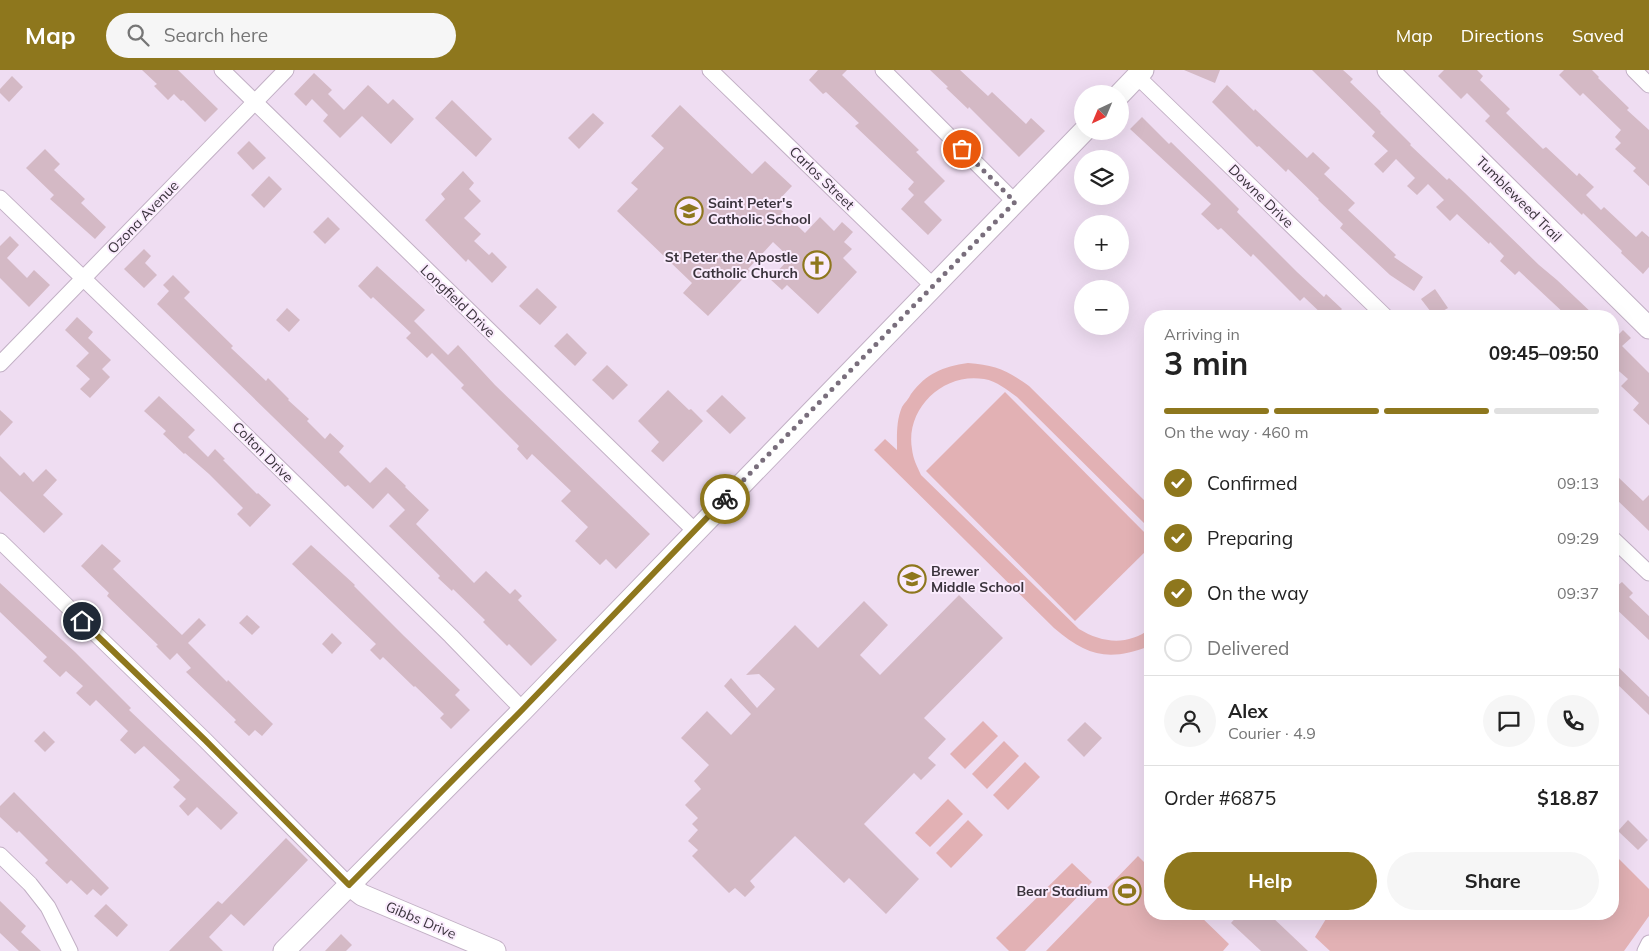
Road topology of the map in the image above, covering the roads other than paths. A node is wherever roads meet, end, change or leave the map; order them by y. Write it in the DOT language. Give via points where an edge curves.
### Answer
graph roads {
  1 [pos="222,70"];
  2 [pos="286,70"];
  3 [pos="710,70"];
  4 [pos="883,70"];
  5 [pos="1388,70"];
  6 [pos="1634,70"];
  7 [pos="1132,81"];
  8 [pos="1649,85"];
  9 [pos="254,103"];
  10 [pos="1075,140"];
  11 [pos="0,198"];
  12 [pos="1015,202"];
  13 [pos="84,279"];
  14 [pos="933,286"];
  15 [pos="1378,310"];
  16 [pos="1649,328"];
  17 [pos="0,364"];
  18 [pos="695,531"];
  19 [pos="0,541"];
  20 [pos="1619,545"];
  21 [pos="1649,573"];
  22 [pos="522,710"];
  23 [pos="0,855"];
  24 [pos="349,885"];
  25 [pos="1649,944"];
  26 [pos="70,951"];
  27 [pos="284,951"];
  28 [pos="495,951"];
  29 [pos="1645,951"];
  1 -- 9 [label="street, Longfield Drive"];
  2 -- 9 [label="street, Ozona Avenue"];
  3 -- 14 [label="street, Carlos Street"];
  4 -- 12 [label="street"];
  5 -- 16 [label="street, Tumbleweed Trail"];
  6 -- 8 [label="street"];
  7 -- 15 [label="street, Downe Drive" via="1144,83"];
  9 -- 13 [label="street, Ozona Avenue"];
  9 -- 18 [label="street, Longfield Drive"];
  10 -- 12 [label="street"];
  11 -- 13 [label="street, Colton Drive"];
  12 -- 14 [label="street"];
  13 -- 17 [label="street, Ozona Avenue"];
  13 -- 22 [label="street, Colton Drive"];
  14 -- 18 [label="street"];
  18 -- 22 [label="street"];
  19 -- 24 [label="street"];
  20 -- 21 [label="street"];
  22 -- 24 [label="street"];
  23 -- 26 [label="street" via="48,907"];
  24 -- 27 [label="street"];
  24 -- 28 [label="street, Gibbs Drive" via="362,895"];
  25 -- 29 [label="street"];
}
